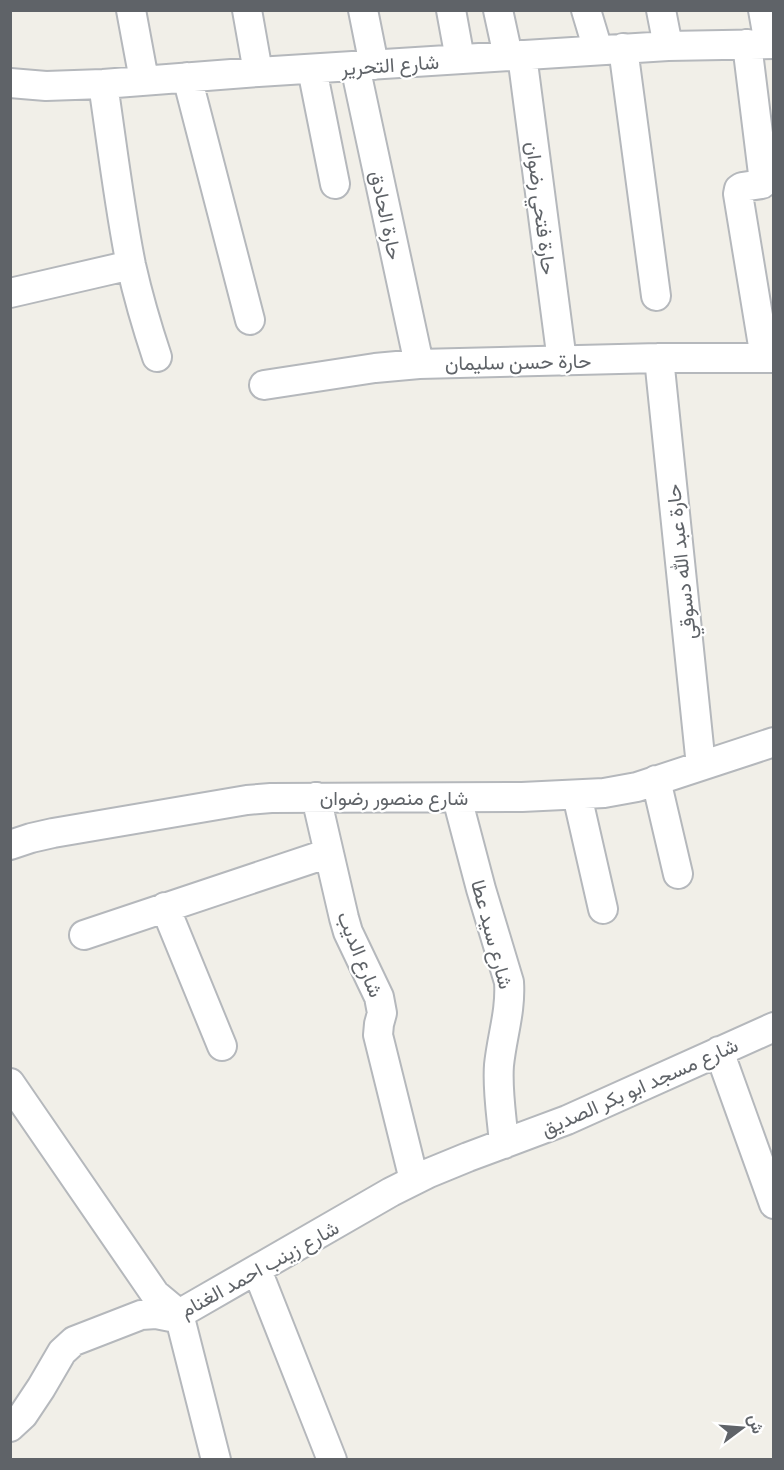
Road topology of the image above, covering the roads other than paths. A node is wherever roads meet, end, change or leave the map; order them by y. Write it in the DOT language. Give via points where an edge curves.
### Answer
graph roads {
  1 [pos="131,10"];
  2 [pos="247,10"];
  3 [pos="363,10"];
  4 [pos="451,10"];
  5 [pos="498,10"];
  6 [pos="586,10"];
  7 [pos="661,10"];
  8 [pos="763,10"];
  9 [pos="763,44"];
  10 [pos="668,46"];
  11 [pos="610,49"];
  12 [pos="515,55"];
  13 [pos="460,59"];
  14 [pos="364,65"];
  15 [pos="312,69"];
  16 [pos="258,72"];
  17 [pos="187,77"];
  18 [pos="144,80"];
  19 [pos="10,83"];
  20 [pos="103,84"];
  21 [pos="334,184"];
  22 [pos="132,265"];
  23 [pos="10,293"];
  24 [pos="656,296"];
  25 [pos="250,320"];
  26 [pos="157,357"];
  27 [pos="659,358"];
  28 [pos="769,358"];
  29 [pos="562,361"];
  30 [pos="419,364"];
  31 [pos="264,385"];
  32 [pos="774,742"];
  33 [pos="701,766"];
  34 [pos="656,780"];
  35 [pos="577,795"];
  36 [pos="316,797"];
  37 [pos="458,798"];
  38 [pos="10,845"];
  39 [pos="329,853"];
  40 [pos="678,874"];
  41 [pos="165,907"];
  42 [pos="603,909"];
  43 [pos="84,935"];
  44 [pos="774,1027"];
  45 [pos="222,1046"];
  46 [pos="719,1051"];
  47 [pos="10,1083"];
  48 [pos="504,1144"];
  49 [pos="414,1180"];
  50 [pos="774,1204"];
  51 [pos="257,1270"];
  52 [pos="179,1314"];
  53 [pos="10,1427"];
  54 [pos="216,1460"];
  55 [pos="332,1460"];
  1 -- 18 [label="street"];
  2 -- 16 [label="street"];
  3 -- 14 [label="street, حارة الحادق"];
  4 -- 13 [label="street"];
  5 -- 12 [label="street, حارة فتحي رضوان"];
  6 -- 11 [label="street"];
  7 -- 10 [label="street"];
  8 -- 9 [label="street"];
  9 -- 10 [label="street, شارع التحرير"];
  9 -- 28 [label="street" via="764,182 739,189 738,194"];
  10 -- 11 [label="street, شارع التحرير"];
  11 -- 12 [label="street, شارع التحرير"];
  11 -- 24 [label="street"];
  12 -- 13 [label="street, شارع التحرير"];
  12 -- 29 [label="street, حارة فتحي رضوان"];
  13 -- 14 [label="street, شارع التحرير"];
  14 -- 15 [label="street, شارع التحرير"];
  14 -- 30 [label="street, حارة الحادق"];
  15 -- 16 [label="street, شارع التحرير"];
  15 -- 21 [label="street"];
  16 -- 17 [label="street, شارع التحرير"];
  17 -- 18 [label="street, شارع التحرير"];
  17 -- 25 [label="street"];
  18 -- 20 [label="street, شارع التحرير"];
  19 -- 20 [label="street, شارع التحرير"];
  20 -- 22 [label="street"];
  22 -- 23 [label="street"];
  22 -- 26 [label="street"];
  27 -- 28 [label="street, حارة حسن سليمان"];
  27 -- 29 [label="street, حارة حسن سليمان"];
  27 -- 33 [label="street, حارة عبد الله دسوقي"];
  29 -- 30 [label="street, حارة حسن سليمان"];
  30 -- 31 [label="street, حارة حسن سليمان"];
  32 -- 33 [label="street, شارع منصور رضوان"];
  33 -- 34 [label="street, شارع منصور رضوان"];
  34 -- 35 [label="street, شارع منصور رضوان" via="621,791"];
  34 -- 40 [label="street"];
  35 -- 37 [label="street, شارع منصور رضوان"];
  35 -- 42 [label="street"];
  36 -- 37 [label="street, شارع منصور رضوان"];
  36 -- 38 [label="street, شارع منصور رضوان" via="247,800 53,832"];
  36 -- 39 [label="street, شارع الديب"];
  37 -- 48 [label="street, شارع سيد عطا" via="509,982 509,1012 498,1080"];
  39 -- 41 [label="street"];
  39 -- 49 [label="street, شارع الديب" via="348,932 380,997 378,1035"];
  41 -- 43 [label="street"];
  41 -- 45 [label="street"];
  44 -- 46 [label="street, شارع مسجد ابو بكر الصديق"];
  46 -- 48 [label="street, شارع مسجد ابو بكر الصديق"];
  46 -- 50 [label="street"];
  47 -- 52 [label="street" via="155,1294"];
  48 -- 49 [label="street, شارع زينب احمد الغنام"];
  49 -- 51 [label="street, شارع زينب احمد الغنام"];
  51 -- 52 [label="street, شارع زينب احمد الغنام"];
  51 -- 55 [label="street"];
  52 -- 53 [label="street, شارع زينب احمد الغنام" via="141,1315 74,1341 62,1352 23,1415"];
  52 -- 54 [label="street"];
}
